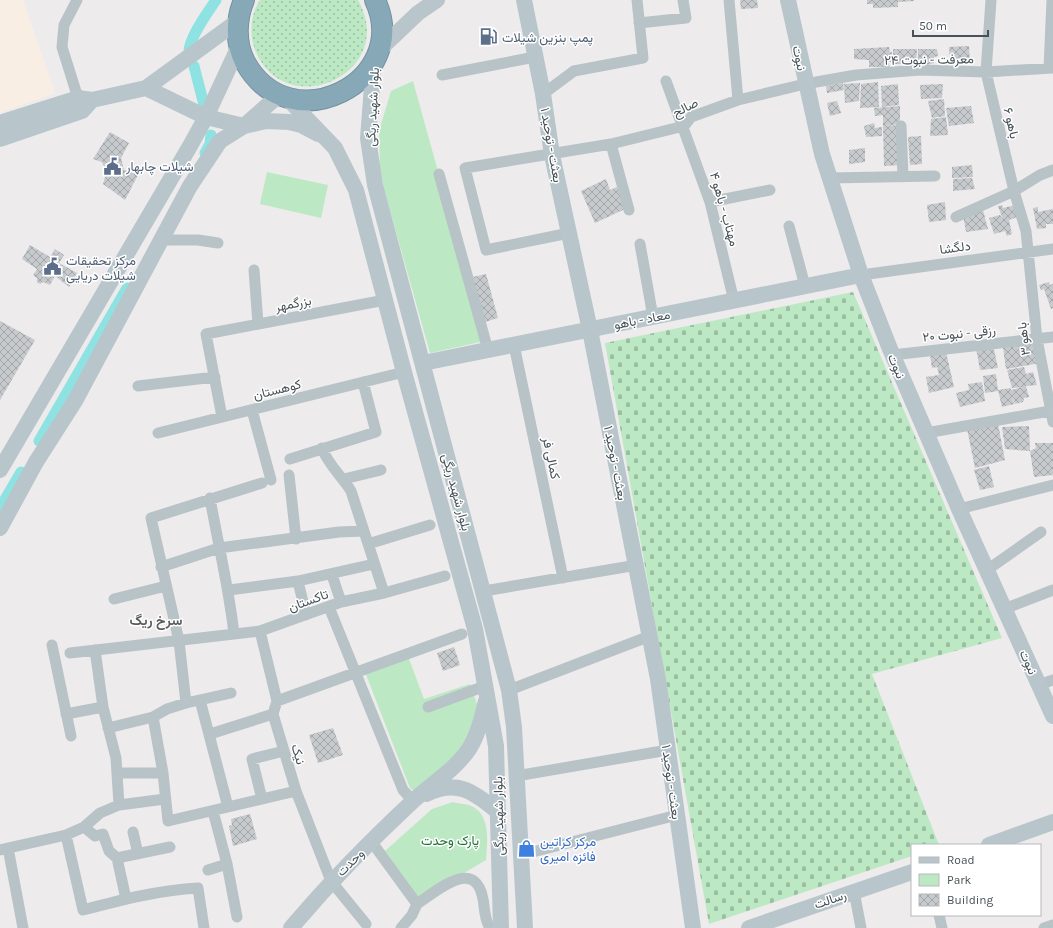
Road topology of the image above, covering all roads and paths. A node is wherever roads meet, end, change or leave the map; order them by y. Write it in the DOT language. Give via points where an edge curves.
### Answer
graph roads {
  1 [pos="77,0"];
  2 [pos="244,0"];
  3 [pos="375,0"];
  4 [pos="437,0"];
  5 [pos="524,0"];
  6 [pos="637,0"];
  7 [pos="683,0"];
  8 [pos="729,0"];
  9 [pos="788,0"];
  10 [pos="991,0"];
  11 [pos="1052,0"];
  12 [pos="238,20"];
  13 [pos="639,23"];
  14 [pos="239,46"];
  15 [pos="376,56"];
  16 [pos="535,57"];
  17 [pos="1051,68"];
  18 [pos="986,72"];
  19 [pos="442,75"];
  20 [pos="666,80"];
  21 [pos="805,84"];
  22 [pos="146,88"];
  23 [pos="543,94"];
  24 [pos="283,96"];
  25 [pos="85,99"];
  26 [pos="738,100"];
  27 [pos="206,118"];
  28 [pos="0,123"];
  29 [pos="26,123"];
  30 [pos="244,126"];
  31 [pos="684,126"];
  32 [pos="901,126"];
  33 [pos="0,139"];
  34 [pos="328,140"];
  35 [pos="611,144"];
  36 [pos="552,155"];
  37 [pos="1053,170"];
  38 [pos="439,174"];
  39 [pos="903,176"];
  40 [pos="936,176"];
  41 [pos="830,178"];
  42 [pos="770,190"];
  43 [pos="1014,191"];
  44 [pos="710,202"];
  45 [pos="629,210"];
  46 [pos="149,217"];
  47 [pos="956,217"];
  48 [pos="789,226"];
  49 [pos="569,233"];
  50 [pos="162,240"];
  51 [pos="218,243"];
  52 [pos="640,244"];
  53 [pos="1053,249"];
  54 [pos="1029,251"];
  55 [pos="254,270"];
  56 [pos="861,275"];
  57 [pos="805,286"];
  58 [pos="385,300"];
  59 [pos="734,301"];
  60 [pos="653,316"];
  61 [pos="258,324"];
  62 [pos="590,330"];
  63 [pos="1053,337"];
  64 [pos="1037,338"];
  65 [pos="514,345"];
  66 [pos="488,350"];
  67 [pos="892,355"];
  68 [pos="423,363"];
  69 [pos="404,372"];
  70 [pos="215,377"];
  71 [pos="363,382"];
  72 [pos="138,386"];
  73 [pos="252,410"];
  74 [pos="1050,410"];
  75 [pos="222,417"];
  76 [pos="1053,422"];
  77 [pos="926,432"];
  78 [pos="158,433"];
  79 [pos="13,448"];
  80 [pos="322,448"];
  81 [pos="290,459"];
  82 [pos="36,462"];
  83 [pos="0,470"];
  84 [pos="381,470"];
  85 [pos="289,475"];
  86 [pos="344,479"];
  87 [pos="1053,485"];
  88 [pos="210,498"];
  89 [pos="959,509"];
  90 [pos="430,525"];
  91 [pos="0,528"];
  92 [pos="364,531"];
  93 [pos="1042,532"];
  94 [pos="296,539"];
  95 [pos="368,544"];
  96 [pos="218,548"];
  97 [pos="374,564"];
  98 [pos="636,565"];
  99 [pos="161,567"];
  100 [pos="987,570"];
  101 [pos="332,575"];
  102 [pos="445,576"];
  103 [pos="563,578"];
  104 [pos="298,581"];
  105 [pos="166,586"];
  106 [pos="229,590"];
  107 [pos="1053,590"];
  108 [pos="484,591"];
  109 [pos="384,593"];
  110 [pos="114,599"];
  111 [pos="341,602"];
  112 [pos="330,607"];
  113 [pos="1004,609"];
  114 [pos="306,615"];
  115 [pos="260,631"];
  116 [pos="234,634"];
  117 [pos="462,634"];
  118 [pos="650,636"];
  119 [pos="179,641"];
  120 [pos="52,645"];
  121 [pos="95,650"];
  122 [pos="70,653"];
  123 [pos="357,673"];
  124 [pos="1046,683"];
  125 [pos="509,690"];
  126 [pos="487,691"];
  127 [pos="231,693"];
  128 [pos="200,700"];
  129 [pos="277,701"];
  130 [pos="186,703"];
  131 [pos="103,707"];
  132 [pos="428,707"];
  133 [pos="66,714"];
  134 [pos="273,714"];
  135 [pos="1053,716"];
  136 [pos="153,717"];
  137 [pos="108,728"];
  138 [pos="210,734"];
  139 [pos="71,736"];
  140 [pos="668,750"];
  141 [pos="284,751"];
  142 [pos="118,773"];
  143 [pos="163,773"];
  144 [pos="516,776"];
  145 [pos="296,791"];
  146 [pos="165,799"];
  147 [pos="262,799"];
  148 [pos="414,801"];
  149 [pos="119,805"];
  150 [pos="228,807"];
  151 [pos="213,811"];
  152 [pos="497,811"];
  153 [pos="677,815"];
  154 [pos="1053,822"];
  155 [pos="84,827"];
  156 [pos="133,832"];
  157 [pos="66,835"];
  158 [pos="372,841"];
  159 [pos="992,844"];
  160 [pos="170,847"];
  161 [pos="4,849"];
  162 [pos="138,854"];
  163 [pos="521,855"];
  164 [pos="117,858"];
  165 [pos="227,864"];
  166 [pos="208,870"];
  167 [pos="911,872"];
  168 [pos="331,881"];
  169 [pos="854,891"];
  170 [pos="500,897"];
  171 [pos="126,899"];
  172 [pos="523,900"];
  173 [pos="417,904"];
  174 [pos="939,916"];
  175 [pos="237,917"];
  176 [pos="366,924"];
  177 [pos="1053,925"];
  178 [pos="23,928"];
  179 [pos="204,928"];
  180 [pos="291,928"];
  181 [pos="401,928"];
  182 [pos="490,928"];
  183 [pos="501,928"];
  184 [pos="525,928"];
  185 [pos="693,928"];
  186 [pos="748,928"];
  187 [pos="861,928"];
  188 [pos="942,928"];
  189 [pos="1044,928"];
  1 -- 25 [label="street" via="64,25 62,47"];
  2 -- 12 [label="highway"];
  3 -- 15 [label="highway" via="381,22"];
  4 -- 15 [label="street" via="418,13"];
  5 -- 16 [label="street, بعثت - توحید ۱"];
  6 -- 13 [label="street"];
  7 -- 13 [label="street" via="686,18"];
  8 -- 26 [label="street"];
  9 -- 21 [label="street, نبوت"];
  10 -- 18 [label="street, باهو ۶"];
  11 -- 17 [label="street"];
  12 -- 14 [label="highway"];
  12 -- 22 [label="street"];
  13 -- 23 [label="street" via="643,58 574,71"];
  14 -- 24 [label="highway" via="246,64 258,80"];
  14 -- 27 [label="street"];
  15 -- 24 [label="highway" via="363,77 347,90 328,99 308,101"];
  15 -- 68 [label="street, بلوار شهید ریگی" via="368,138 375,185"];
  16 -- 19 [label="street"];
  16 -- 23 [label="street, بعثت - توحید ۱"];
  17 -- 18 [label="street, معرفت - نبوت ۲۴"];
  18 -- 21 [label="street, معرفت - نبوت ۲۴" via="920,70 856,75"];
  18 -- 43 [label="street, باهو ۶"];
  20 -- 31 [label="street, مهتاب - باهو ۴"];
  21 -- 26 [label="street, صالح"];
  21 -- 41 [label="street, نبوت"];
  22 -- 25 [label="street"];
  22 -- 27 [label="street"];
  23 -- 36 [label="street, بعثت - توحید ۱"];
  24 -- 30 [label="street"];
  24 -- 34 [label="street, بلوار شهید ریگی"];
  25 -- 29 [label="street" via="82,111"];
  26 -- 31 [label="street, صالح" via="691,117"];
  27 -- 30 [label="street"];
  27 -- 46 [label="street"];
  28 -- 29 [label="street"];
  29 -- 33 [label="street"];
  30 -- 34 [label="street" via="266,121 289,122"];
  30 -- 50 [label="street" via="220,141 190,186"];
  31 -- 35 [label="street, صالح"];
  31 -- 44 [label="street, مهتاب - باهو ۴"];
  32 -- 39 [label="street"];
  34 -- 58 [label="street, بلوار شهید ریگی" via="335,148 356,190"];
  35 -- 36 [label="street, صالح"];
  35 -- 45 [label="street"];
  36 -- 49 [label="street, بعثت - توحید ۱"];
  36 -- 49 [label="street, صالح" via="465,168 486,250"];
  37 -- 43 [label="street"];
  38 -- 66 [label="street"];
  39 -- 40 [label="street"];
  39 -- 41 [label="street"];
  41 -- 56 [label="street, نبوت"];
  42 -- 44 [label="street"];
  43 -- 47 [label="street"];
  43 -- 54 [label="street, باهو ۶"];
  44 -- 59 [label="street, مهتاب - باهو ۴"];
  46 -- 50 [label="street"];
  46 -- 79 [label="street"];
  48 -- 57 [label="street"];
  49 -- 62 [label="street, بعثت - توحید ۱"];
  50 -- 51 [label="street"];
  50 -- 82 [label="street" via="75,401"];
  52 -- 60 [label="street"];
  53 -- 54 [label="street, دلگشا"];
  54 -- 56 [label="street, دلگشا"];
  54 -- 64 [label="street, باهو ۳"];
  55 -- 61 [label="street"];
  56 -- 57 [label="street, معاد - باهو"];
  56 -- 67 [label="street, نبوت"];
  57 -- 59 [label="street, معاد - باهو"];
  58 -- 61 [label="street, بزرگمهر"];
  58 -- 69 [label="street, بلوار شهید ریگی"];
  59 -- 60 [label="street, معاد - باهو"];
  60 -- 62 [label="street, معاد - باهو"];
  61 -- 70 [label="street, بزرگمهر" via="206,334"];
  62 -- 65 [label="street, معاد - باهو"];
  62 -- 98 [label="street, بعثت - توحید ۱"];
  63 -- 64 [label="street, رزقی - نبوت ۲۰"];
  64 -- 67 [label="street, رزقی - نبوت ۲۰"];
  64 -- 74 [label="street, باهو ۳"];
  65 -- 66 [label="street, معاد - باهو"];
  65 -- 103 [label="street, کمالی فر"];
  66 -- 68 [label="street, معاد - باهو"];
  67 -- 77 [label="street, نبوت"];
  68 -- 108 [label="street, بلوار شهید ریگی"];
  69 -- 71 [label="street, کوهستان"];
  69 -- 126 [label="street, بلوار شهید ریگی" via="475,629"];
  70 -- 72 [label="street"];
  70 -- 75 [label="street"];
  71 -- 73 [label="street, کوهستان"];
  71 -- 80 [label="street" via="376,432"];
  73 -- 75 [label="street, کوهستان"];
  73 -- 88 [label="street" via="267,481"];
  74 -- 76 [label="street, باهو ۳"];
  74 -- 77 [label="street"];
  75 -- 78 [label="street, کوهستان"];
  77 -- 89 [label="street, نبوت"];
  79 -- 82 [label="street"];
  79 -- 83 [label="street"];
  80 -- 81 [label="street"];
  80 -- 86 [label="street" via="326,460"];
  82 -- 91 [label="street"];
  84 -- 86 [label="street"];
  85 -- 94 [label="street"];
  86 -- 92 [label="street" via="351,491"];
  87 -- 89 [label="street"];
  88 -- 96 [label="street"];
  88 -- 99 [label="street" via="151,518"];
  89 -- 100 [label="street, نبوت"];
  90 -- 95 [label="street"];
  92 -- 94 [label="street"];
  92 -- 95 [label="street"];
  93 -- 100 [label="street"];
  94 -- 96 [label="street"];
  95 -- 97 [label="street"];
  96 -- 99 [label="street"];
  96 -- 106 [label="street"];
  97 -- 101 [label="street"];
  97 -- 109 [label="street"];
  98 -- 103 [label="street"];
  98 -- 118 [label="street, بعثت - توحید ۱"];
  99 -- 105 [label="street"];
  100 -- 113 [label="street, نبوت"];
  101 -- 104 [label="street"];
  101 -- 111 [label="street"];
  102 -- 109 [label="street, تاکستان"];
  103 -- 108 [label="street"];
  104 -- 106 [label="street"];
  104 -- 114 [label="street"];
  105 -- 110 [label="street"];
  105 -- 119 [label="street"];
  106 -- 116 [label="street"];
  107 -- 113 [label="street"];
  108 -- 125 [label="street, بلوار شهید ریگی"];
  109 -- 111 [label="street, تاکستان"];
  111 -- 112 [label="street, تاکستان"];
  112 -- 114 [label="street, تاکستان"];
  112 -- 123 [label="street"];
  113 -- 124 [label="street, نبوت"];
  114 -- 115 [label="street, تاکستان"];
  115 -- 116 [label="street, تاکستان"];
  115 -- 129 [label="street"];
  116 -- 119 [label="street, تاکستان"];
  117 -- 123 [label="street"];
  118 -- 125 [label="street"];
  118 -- 140 [label="street, بعثت - توحید ۱"];
  119 -- 121 [label="street, تاکستان"];
  119 -- 130 [label="street"];
  120 -- 133 [label="street"];
  121 -- 122 [label="street, تاکستان"];
  121 -- 131 [label="street"];
  123 -- 129 [label="street"];
  123 -- 148 [label="street" via="403,790"];
  124 -- 135 [label="street, نبوت"];
  125 -- 144 [label="street, بلوار شهید ریگی"];
  126 -- 132 [label="street"];
  126 -- 148 [label="street" via="477,733 468,750 458,763"];
  126 -- 152 [label="street, بلوار شهید ریگی" via="496,746"];
  127 -- 128 [label="street"];
  128 -- 130 [label="street"];
  128 -- 138 [label="street"];
  129 -- 134 [label="street"];
  130 -- 136 [label="street"];
  131 -- 133 [label="street"];
  131 -- 137 [label="street"];
  133 -- 139 [label="street"];
  134 -- 138 [label="street"];
  134 -- 141 [label="street, نیک"];
  136 -- 137 [label="street"];
  136 -- 143 [label="street"];
  137 -- 142 [label="street" via="113,740"];
  138 -- 150 [label="street"];
  140 -- 144 [label="street"];
  140 -- 153 [label="street, بعثت - توحید ۱"];
  141 -- 145 [label="street, نیک"];
  141 -- 147 [label="street" via="252,760"];
  142 -- 143 [label="street"];
  142 -- 149 [label="street"];
  143 -- 146 [label="street"];
  144 -- 163 [label="street, بلوار شهید ریگی"];
  145 -- 147 [label="street"];
  145 -- 168 [label="street, نیک"];
  146 -- 149 [label="street"];
  146 -- 151 [label="street" via="168,821"];
  147 -- 150 [label="street"];
  148 -- 152 [label="street" via="442,787 459,788 473,792"];
  148 -- 158 [label="street, وحدت"];
  149 -- 155 [label="street" via="100,813"];
  150 -- 151 [label="street"];
  151 -- 165 [label="street"];
  152 -- 170 [label="street, بلوار شهید ریگی"];
  153 -- 163 [label="street"];
  153 -- 185 [label="street, بعثت - توحید ۱"];
  154 -- 159 [label="street"];
  155 -- 157 [label="street"];
  155 -- 164 [label="street" via="95,836 103,834 109,851"];
  156 -- 162 [label="street"];
  157 -- 161 [label="street"];
  157 -- 171 [label="street" via="83,910"];
  158 -- 168 [label="street, وحدت"];
  158 -- 173 [label="street"];
  160 -- 162 [label="street"];
  161 -- 178 [label="street"];
  162 -- 164 [label="street"];
  163 -- 172 [label="street, بلوار شهید ریگی"];
  164 -- 171 [label="street"];
  165 -- 166 [label="street"];
  165 -- 175 [label="street"];
  167 -- 169 [label="street, رسالت"];
  168 -- 176 [label="street, نیک"];
  168 -- 180 [label="street, وحدت"];
  169 -- 186 [label="street, رسالت"];
  169 -- 187 [label="street"];
  170 -- 172 [label="street"];
  170 -- 183 [label="street, بلوار شهید ریگی"];
  171 -- 179 [label="street" via="177,889 198,888"];
  172 -- 184 [label="street, بلوار شهید ریگی"];
  173 -- 181 [label="street"];
  173 -- 182 [label="street" via="455,880 462,877 472,878 482,892 486,922"];
  174 -- 188 [label="street"];
  177 -- 189 [label="street"];
}
